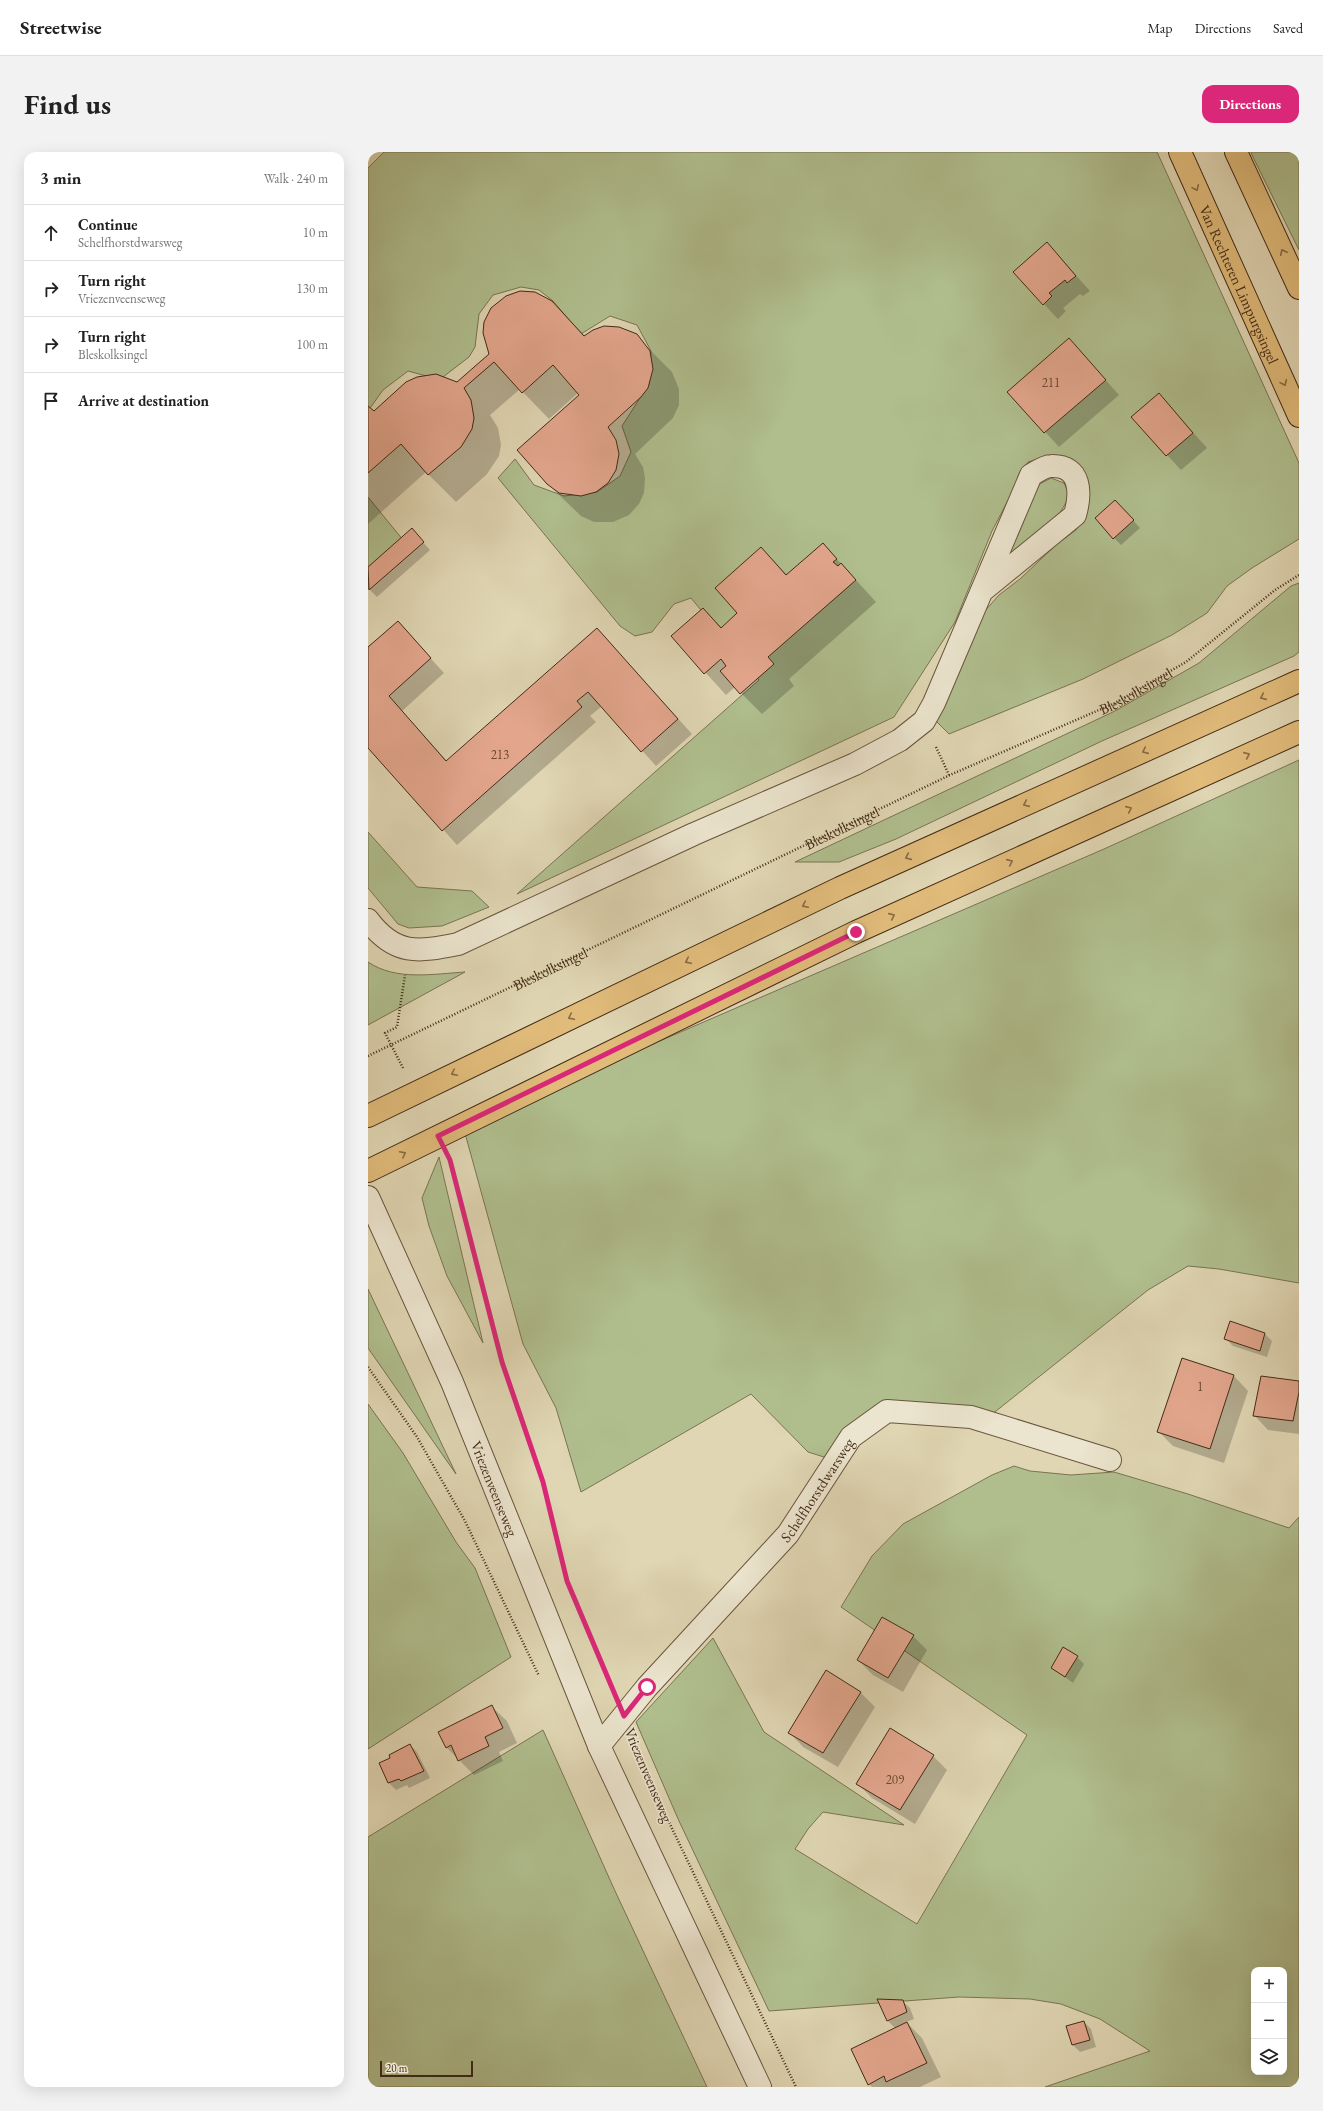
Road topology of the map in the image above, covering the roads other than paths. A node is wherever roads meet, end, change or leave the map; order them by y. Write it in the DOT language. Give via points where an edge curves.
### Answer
graph roads {
  1 [pos="1180,152"];
  2 [pos="1236,152"];
  3 [pos="1299,288"];
  4 [pos="1299,416"];
  5 [pos="982,591"];
  6 [pos="1299,681"];
  7 [pos="1299,732"];
  8 [pos="368,920"];
  9 [pos="368,1116"];
  10 [pos="368,1171"];
  11 [pos="368,1197"];
  12 [pos="1110,1460"];
  13 [pos="599,1746"];
  14 [pos="760,2087"];
  1 -- 4 [label="main road, Van Rechteren Limpurgsingel, one-way"];
  3 -- 2 [label="main road, one-way"];
  5 -- 5 [label="street" via="1031,475 1050,466 1065,468 1077,480 1080,498 1075,515"];
  5 -- 8 [label="street" via="924,722 900,740 855,764 694,834 458,944 427,951 408,950 378,933"];
  6 -- 9 [label="main road, one-way" via="840,888"];
  10 -- 7 [label="main road, one-way" via="856,932"];
  11 -- 13 [label="street, Vriezenveenseweg" via="452,1382"];
  12 -- 13 [label="street, Schelfhorstdwarsweg" via="971,1417 887,1411 851,1436 788,1534 647,1687"];
  13 -- 14 [label="street, Vriezenveenseweg"];
}
